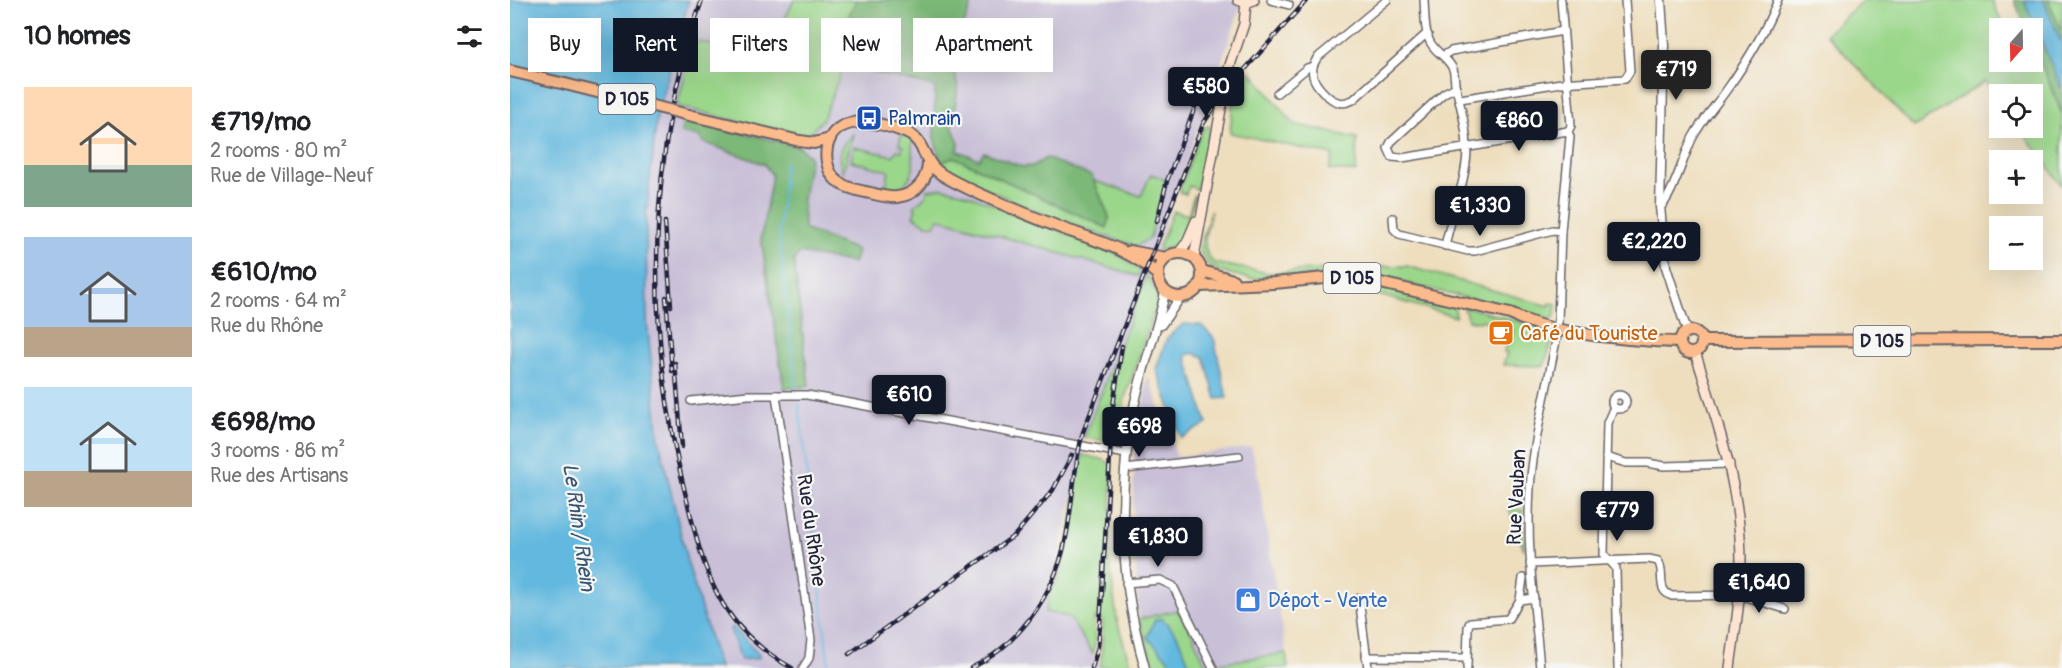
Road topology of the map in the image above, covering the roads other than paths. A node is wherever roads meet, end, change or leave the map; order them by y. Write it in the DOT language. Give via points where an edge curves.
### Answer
graph roads {
  1 [pos="1270,0"];
  2 [pos="1388,0"];
  3 [pos="1424,0"];
  4 [pos="1561,0"];
  5 [pos="1625,0"];
  6 [pos="1660,0"];
  7 [pos="1778,0"];
  8 [pos="1246,1"];
  9 [pos="1289,5"];
  10 [pos="1563,31"];
  11 [pos="1428,35"];
  12 [pos="1444,55"];
  13 [pos="1313,66"];
  14 [pos="510,71"];
  15 [pos="1567,82"];
  16 [pos="1456,87"];
  17 [pos="1277,93"];
  18 [pos="1460,99"];
  19 [pos="1568,131"];
  20 [pos="830,139"];
  21 [pos="801,141"];
  22 [pos="1467,148"];
  23 [pos="826,158"];
  24 [pos="928,159"];
  25 [pos="954,182"];
  26 [pos="921,184"];
  27 [pos="1509,194"];
  28 [pos="1204,199"];
  29 [pos="1455,203"];
  30 [pos="1660,207"];
  31 [pos="1393,218"];
  32 [pos="1561,231"];
  33 [pos="1446,246"];
  34 [pos="1116,247"];
  35 [pos="1179,253"];
  36 [pos="1194,257"];
  37 [pos="1166,258"];
  38 [pos="1202,271"];
  39 [pos="1158,275"];
  40 [pos="1246,284"];
  41 [pos="1200,286"];
  42 [pos="1165,292"];
  43 [pos="1180,298"];
  44 [pos="1558,326"];
  45 [pos="1687,331"];
  46 [pos="1156,333"];
  47 [pos="2062,340"];
  48 [pos="1702,341"];
  49 [pos="1679,342"];
  50 [pos="1695,352"];
  51 [pos="776,395"];
  52 [pos="691,401"];
  53 [pos="1614,407"];
  54 [pos="1126,454"];
  55 [pos="1239,456"];
  56 [pos="1606,457"];
  57 [pos="1730,464"];
  58 [pos="1125,469"];
  59 [pos="1610,561"];
  60 [pos="1530,564"];
  61 [pos="1523,578"];
  62 [pos="1126,583"];
  63 [pos="1739,595"];
  64 [pos="1359,598"];
  65 [pos="1534,598"];
  66 [pos="1520,600"];
  67 [pos="1785,609"];
  68 [pos="1366,657"];
  69 [pos="1467,658"];
  70 [pos="803,668"];
  71 [pos="1145,668"];
  72 [pos="1213,668"];
  73 [pos="1368,668"];
  74 [pos="1467,668"];
  75 [pos="1540,668"];
  76 [pos="1618,668"];
  77 [pos="1730,668"];
  1 -- 9 [label="street"];
  2 -- 13 [label="street" via="1317,58"];
  3 -- 11 [label="street"];
  4 -- 10 [label="street, Rue Vauban"];
  5 -- 15 [label="street" via="1630,75 1618,81"];
  6 -- 30 [label="street" via="1664,45"];
  7 -- 30 [label="street" via="1750,57 1695,134 1672,193"];
  8 -- 28 [label="main road" via="1244,24 1228,71"];
  10 -- 12 [label="street"];
  10 -- 15 [label="street, Rue Vauban"];
  11 -- 12 [label="street" via="1433,48"];
  11 -- 13 [label="street" via="1348,102 1331,99 1315,81"];
  12 -- 16 [label="street" via="1453,69"];
  13 -- 17 [label="street"];
  14 -- 21 [label="main road, D 105, bridge"];
  15 -- 18 [label="street"];
  15 -- 19 [label="street, Rue Vauban" via="1571,126"];
  16 -- 18 [label="street"];
  16 -- 22 [label="street" via="1444,93 1388,148 1392,157 1402,158"];
  18 -- 22 [label="street"];
  19 -- 22 [label="street"];
  19 -- 32 [label="street, Rue Vauban"];
  20 -- 21 [label="main road, D 105"];
  20 -- 23 [label="main road"];
  20 -- 24 [label="main road" via="850,123 868,123 909,133 920,142"];
  21 -- 23 [label="main road, D 105"];
  22 -- 29 [label="street"];
  23 -- 26 [label="main road" via="840,183 859,190 894,198 911,194"];
  24 -- 25 [label="main road" via="937,171"];
  24 -- 26 [label="main road"];
  25 -- 26 [label="main road" via="935,180"];
  25 -- 34 [label="main road"];
  27 -- 29 [label="street"];
  28 -- 35 [label="main road"];
  28 -- 36 [label="main road"];
  29 -- 33 [label="street"];
  30 -- 45 [label="street" via="1666,267"];
  31 -- 33 [label="street" via="1399,234"];
  32 -- 33 [label="street" via="1475,251"];
  32 -- 44 [label="street, Rue Vauban"];
  34 -- 37 [label="main road"];
  34 -- 39 [label="main road"];
  35 -- 36 [label="main road"];
  35 -- 37 [label="main road"];
  36 -- 38 [label="main road"];
  37 -- 39 [label="main road"];
  38 -- 40 [label="main road, D 105"];
  38 -- 41 [label="main road"];
  39 -- 42 [label="main road"];
  40 -- 41 [label="main road, D 105"];
  40 -- 44 [label="main road, D 105" via="1360,278 1510,314 1530,315"];
  41 -- 43 [label="main road"];
  42 -- 43 [label="main road"];
  42 -- 46 [label="street"];
  43 -- 46 [label="street"];
  44 -- 49 [label="main road, D 105" via="1640,341"];
  44 -- 60 [label="street, Rue Vauban" via="1536,433 1530,486"];
  45 -- 48 [label="main road" via="1696,332"];
  45 -- 49 [label="main road"];
  46 -- 54 [label="street" via="1135,400"];
  47 -- 48 [label="main road, D 105"];
  48 -- 50 [label="main road"];
  49 -- 50 [label="main road" via="1684,351"];
  50 -- 57 [label="main road"];
  51 -- 52 [label="street"];
  51 -- 54 [label="street" via="807,395"];
  51 -- 70 [label="street, Rue du Rhône" via="811,640 809,658"];
  53 -- 56 [label="street" via="1607,423"];
  54 -- 58 [label="street"];
  55 -- 58 [label="street"];
  56 -- 57 [label="street" via="1664,466"];
  56 -- 59 [label="street" via="1604,554"];
  57 -- 63 [label="main road" via="1739,531"];
  58 -- 62 [label="street"];
  59 -- 60 [label="street"];
  59 -- 63 [label="street" via="1658,561 1662,590 1672,596"];
  59 -- 76 [label="street" via="1616,568"];
  60 -- 65 [label="street, Rue Vauban"];
  61 -- 66 [label="street"];
  62 -- 71 [label="street"];
  62 -- 72 [label="street" via="1160,580 1173,586"];
  63 -- 67 [label="street"];
  63 -- 77 [label="main road"];
  64 -- 68 [label="street"];
  65 -- 66 [label="street"];
  65 -- 75 [label="street, Rue Vauban"];
  66 -- 69 [label="street" via="1509,619 1470,622"];
  68 -- 69 [label="street"];
  68 -- 73 [label="street"];
  69 -- 74 [label="street"];
}
